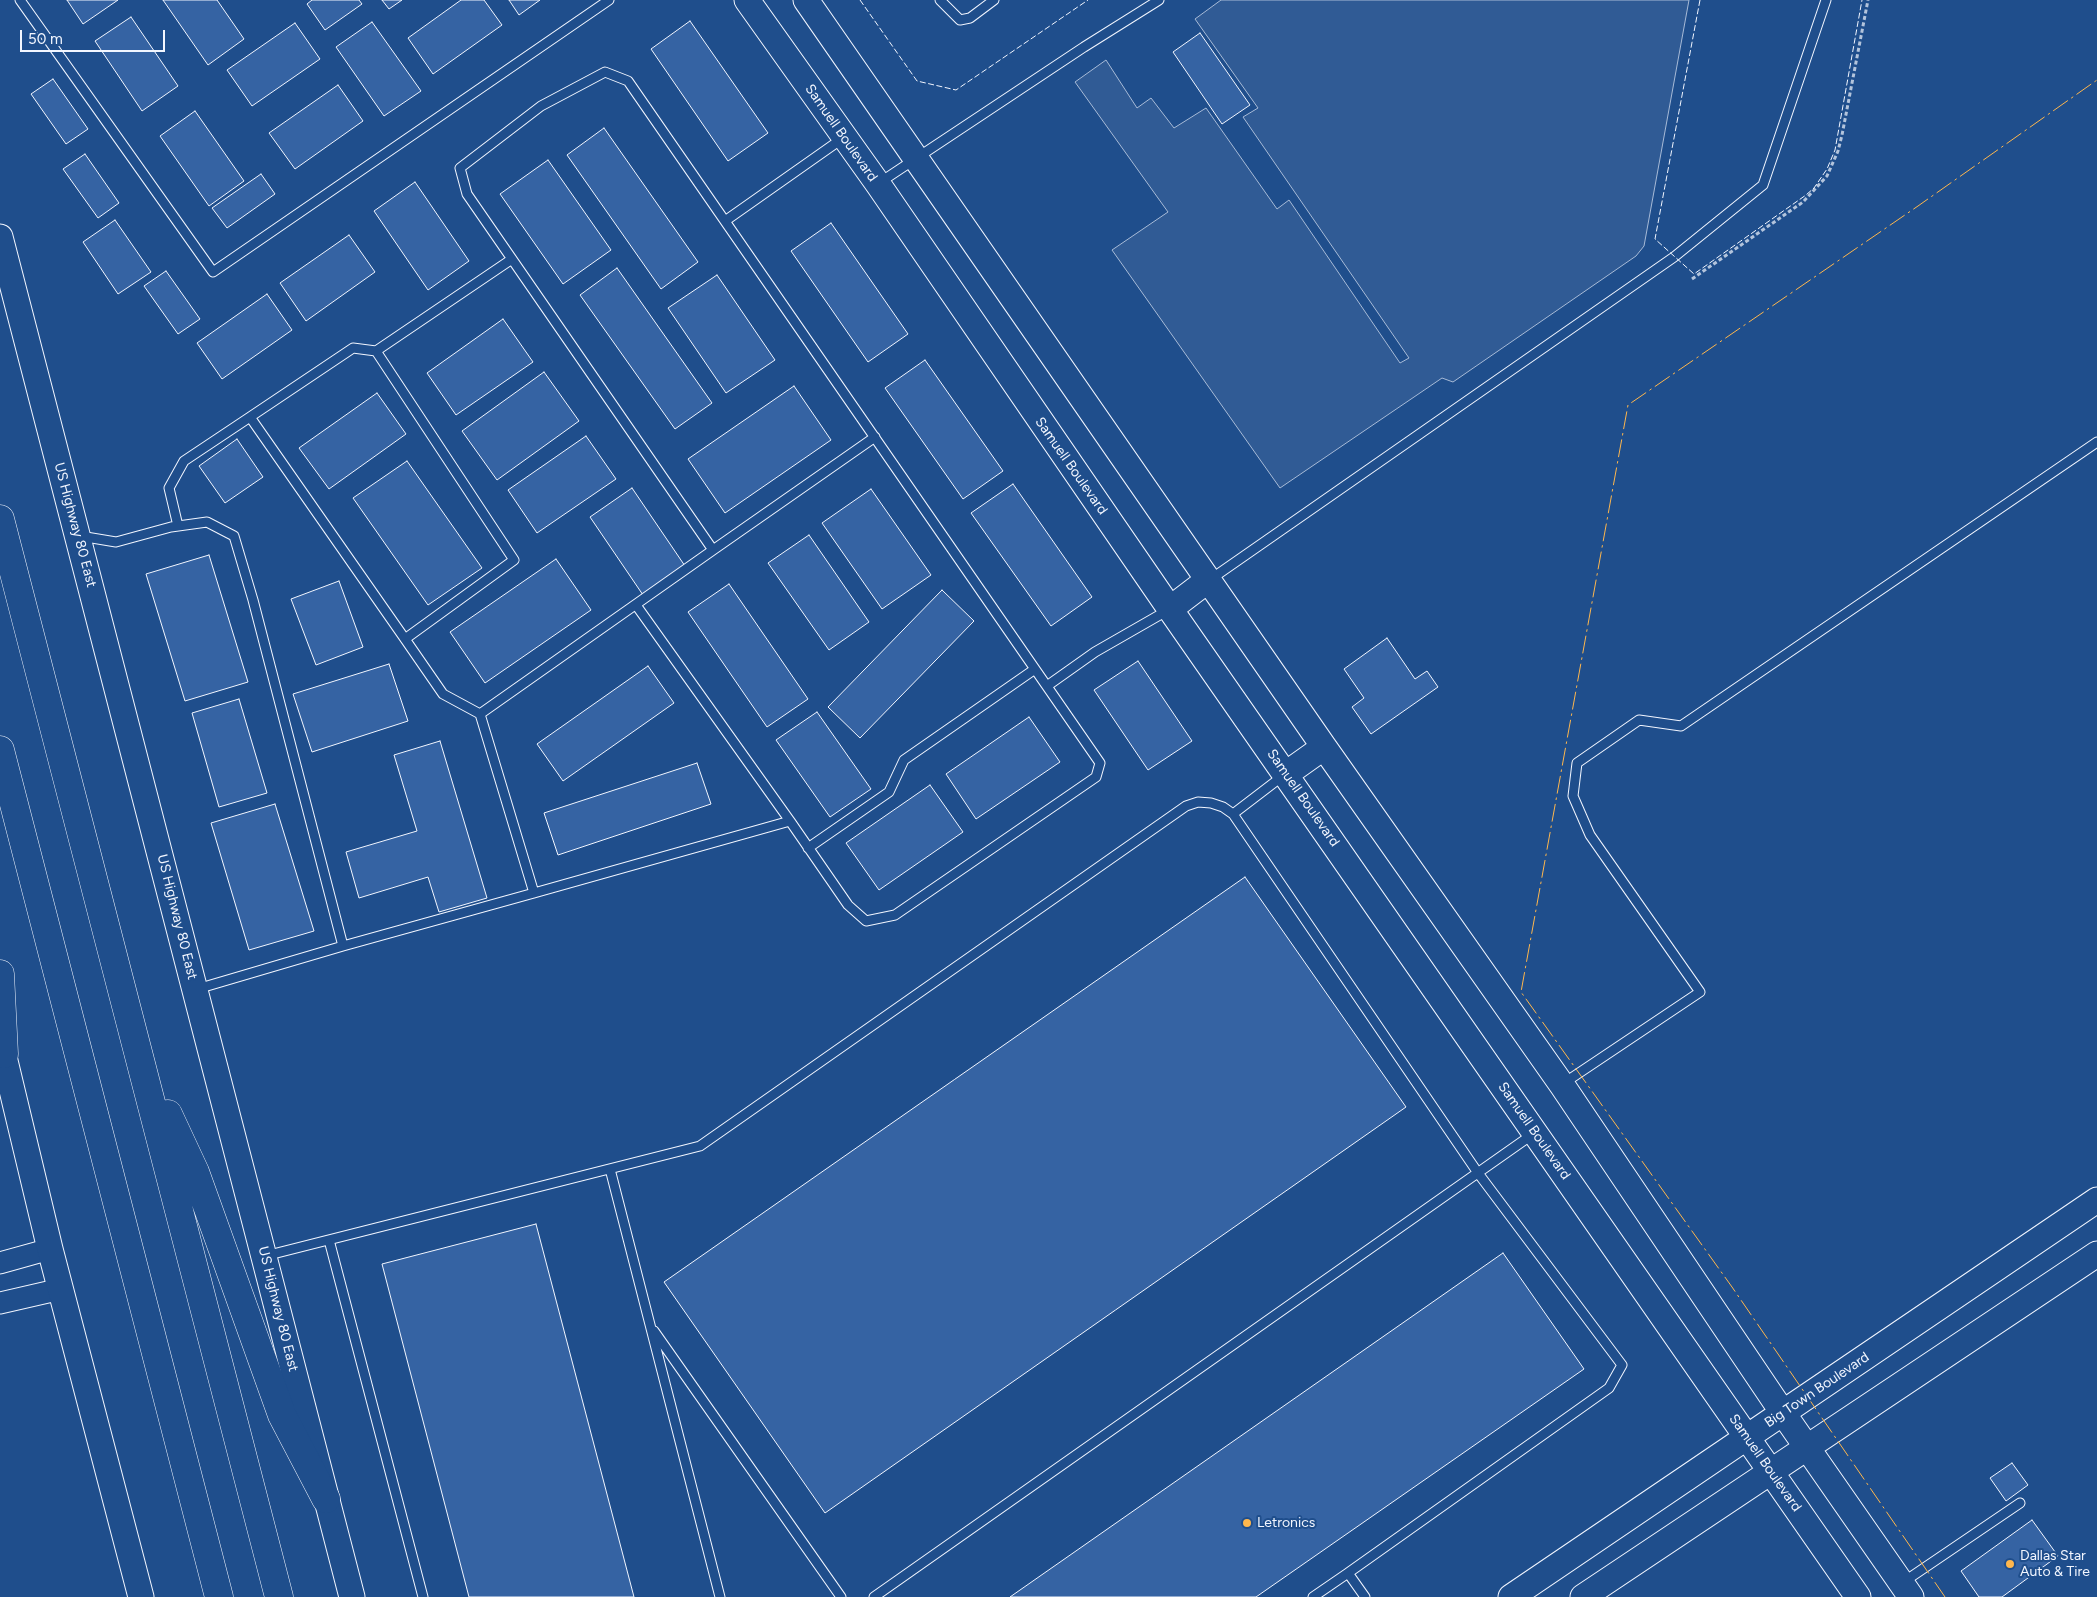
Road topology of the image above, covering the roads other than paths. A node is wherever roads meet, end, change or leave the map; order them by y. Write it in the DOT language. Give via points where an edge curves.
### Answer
graph roads {
  1 [pos="20,0"];
  2 [pos="609,0"];
  3 [pos="747,0"];
  4 [pos="806,0"];
  5 [pos="940,0"];
  6 [pos="994,0"];
  7 [pos="1159,0"];
  8 [pos="1826,0"];
  9 [pos="844,137"];
  10 [pos="916,158"];
  11 [pos="878,184"];
  12 [pos="725,221"];
  13 [pos="0,237"];
  14 [pos="512,259"];
  15 [pos="376,352"];
  16 [pos="250,417"];
  17 [pos="875,437"];
  18 [pos="2097,442"];
  19 [pos="0,519"];
  20 [pos="178,526"];
  21 [pos="78,536"];
  22 [pos="714,550"];
  23 [pos="1208,580"];
  24 [pos="636,605"];
  25 [pos="1170,609"];
  26 [pos="405,639"];
  27 [pos="1035,669"];
  28 [pos="1047,686"];
  29 [pos="480,714"];
  30 [pos="1324,747"];
  31 [pos="0,750"];
  32 [pos="1286,774"];
  33 [pos="1233,814"];
  34 [pos="790,821"];
  35 [pos="808,848"];
  36 [pos="534,893"];
  37 [pos="343,946"];
  38 [pos="0,974"];
  39 [pos="195,989"];
  40 [pos="2,1047"];
  41 [pos="139,1054"];
  42 [pos="1562,1084"];
  43 [pos="1535,1133"];
  44 [pos="610,1169"];
  45 [pos="1478,1173"];
  46 [pos="2097,1200"];
  47 [pos="329,1240"];
  48 [pos="50,1249"];
  49 [pos="2097,1254"];
  50 [pos="265,1256"];
  51 [pos="0,1263"];
  52 [pos="61,1289"];
  53 [pos="0,1303"];
  54 [pos="651,1326"];
  55 [pos="1783,1413"];
  56 [pos="1748,1438"];
  57 [pos="1807,1447"];
  58 [pos="1771,1471"];
  59 [pos="326,1499"];
  60 [pos="2020,1503"];
  61 [pos="1348,1573"];
  62 [pos="1906,1590"];
  63 [pos="137,1594"];
  64 [pos="219,1597"];
  65 [pos="279,1597"];
  66 [pos="352,1597"];
  67 [pos="423,1597"];
  68 [pos="720,1597"];
  69 [pos="841,1597"];
  70 [pos="874,1597"];
  71 [pos="1313,1597"];
  72 [pos="1365,1597"];
  73 [pos="1511,1597"];
  74 [pos="1583,1597"];
  75 [pos="1858,1597"];
  1 -- 2 [label="lane" via="213,272"];
  3 -- 9 [label="main road, Samuell Boulevard"];
  4 -- 10 [label="main road"];
  5 -- 6 [label="lane" via="960,20 970,18"];
  7 -- 10 [label="lane"];
  8 -- 23 [label="lane" via="1763,185 1674,257"];
  9 -- 11 [label="main road, Samuell Boulevard"];
  9 -- 12 [label="lane"];
  10 -- 11 [label="lane"];
  10 -- 23 [label="main road"];
  11 -- 25 [label="main road, Samuell Boulevard"];
  12 -- 14 [label="lane" via="628,81 605,72 540,106 460,168 467,194"];
  12 -- 17 [label="lane"];
  13 -- 21 [label="main road, US Highway 80 East"];
  14 -- 15 [label="lane"];
  14 -- 22 [label="lane"];
  15 -- 16 [label="lane" via="354,348"];
  15 -- 26 [label="lane" via="514,560"];
  16 -- 20 [label="lane" via="184,461 170,488"];
  16 -- 26 [label="lane"];
  17 -- 22 [label="lane"];
  17 -- 27 [label="lane"];
  18 -- 42 [label="lane" via="1681,726 1640,720 1577,764 1573,796 1590,835 1700,992"];
  19 -- 41 [label="highway"];
  20 -- 21 [label="lane" via="116,542"];
  20 -- 37 [label="lane" via="207,522 234,536"];
  21 -- 39 [label="main road, US Highway 80 East"];
  22 -- 24 [label="lane"];
  23 -- 25 [label="main road"];
  23 -- 30 [label="main road"];
  24 -- 29 [label="lane"];
  24 -- 34 [label="lane"];
  25 -- 28 [label="lane" via="1095,652"];
  25 -- 32 [label="main road, Samuell Boulevard"];
  26 -- 29 [label="lane" via="444,694"];
  27 -- 28 [label="lane"];
  27 -- 35 [label="lane" via="904,760 889,792"];
  28 -- 35 [label="lane" via="1100,763 1096,777 895,915 866,921 848,905"];
  29 -- 36 [label="lane"];
  30 -- 32 [label="main road"];
  30 -- 42 [label="main road"];
  31 -- 64 [label="highway"];
  32 -- 33 [label="lane"];
  32 -- 43 [label="main road, Samuell Boulevard"];
  33 -- 44 [label="lane" via="1211,803 1198,802 1186,806 700,1146"];
  33 -- 45 [label="lane"];
  34 -- 35 [label="lane"];
  34 -- 36 [label="lane"];
  36 -- 37 [label="lane"];
  37 -- 39 [label="lane"];
  38 -- 40 [label="highway"];
  39 -- 50 [label="main road, US Highway 80 East"];
  40 -- 48 [label="main road"];
  41 -- 59 [label="highway" via="195,1172 282,1415"];
  41 -- 65 [label="highway"];
  42 -- 55 [label="main road"];
  43 -- 45 [label="lane"];
  43 -- 56 [label="main road, Samuell Boulevard"];
  44 -- 47 [label="lane"];
  44 -- 54 [label="lane"];
  45 -- 61 [label="lane" via="1622,1364 1609,1388"];
  45 -- 70 [label="lane"];
  46 -- 55 [label="main road, Big Town Boulevard"];
  47 -- 50 [label="lane"];
  47 -- 67 [label="lane"];
  48 -- 51 [label="street"];
  48 -- 52 [label="main road"];
  49 -- 57 [label="main road"];
  50 -- 59 [label="main road, US Highway 80 East"];
  52 -- 53 [label="street"];
  52 -- 63 [label="main road"];
  54 -- 68 [label="lane"];
  54 -- 69 [label="lane"];
  55 -- 56 [label="main road, Big Town Boulevard"];
  55 -- 57 [label="main road"];
  56 -- 58 [label="main road, Samuell Boulevard"];
  56 -- 73 [label="main road, Big Town Boulevard"];
  57 -- 58 [label="main road"];
  57 -- 62 [label="main road"];
  58 -- 74 [label="main road"];
  58 -- 75 [label="main road, Samuell Boulevard"];
  59 -- 66 [label="main road, US Highway 80 East"];
  60 -- 62 [label="lane"];
  61 -- 71 [label="lane"];
  61 -- 72 [label="lane"];
}
